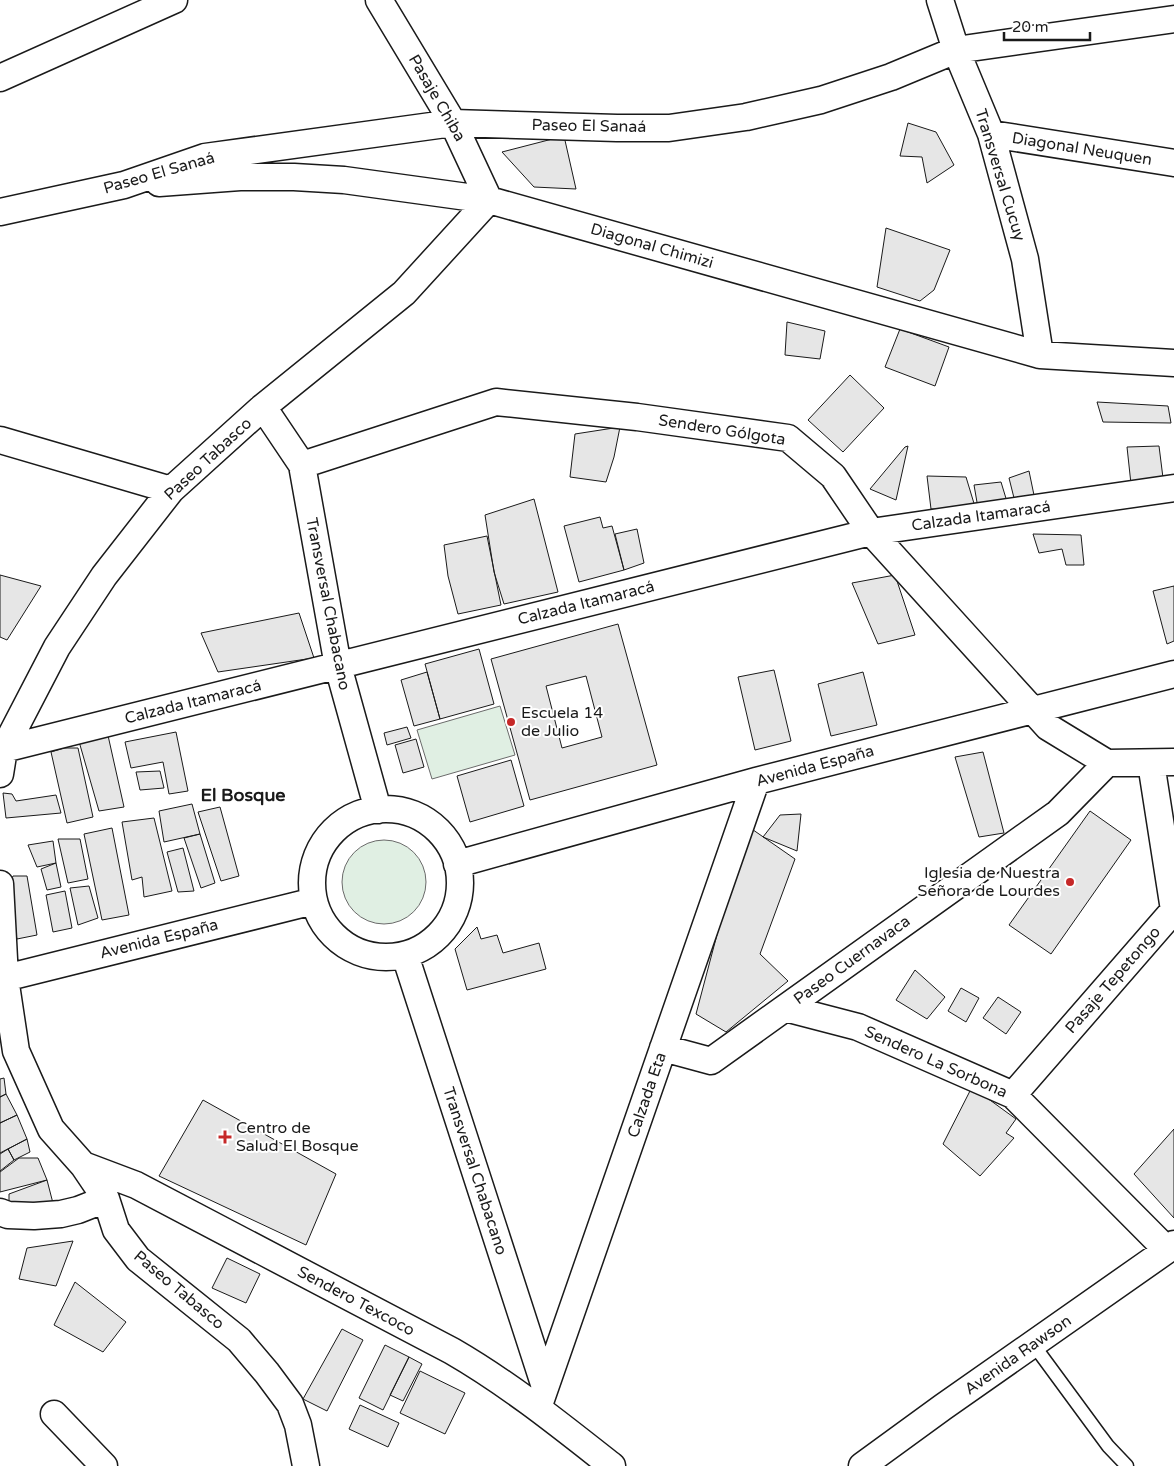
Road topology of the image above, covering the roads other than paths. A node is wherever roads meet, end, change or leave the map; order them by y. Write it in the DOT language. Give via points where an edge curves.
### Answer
graph roads {
  1 [pos="174,0"];
  2 [pos="379,0"];
  3 [pos="940,0"];
  4 [pos="1174,19"];
  5 [pos="956,50"];
  6 [pos="0,78"];
  7 [pos="453,123"];
  8 [pos="991,134"];
  9 [pos="1174,163"];
  10 [pos="124,185"];
  11 [pos="489,200"];
  12 [pos="0,212"];
  13 [pos="1040,355"];
  14 [pos="1174,363"];
  15 [pos="263,407"];
  16 [pos="0,440"];
  17 [pos="302,465"];
  18 [pos="1174,488"];
  19 [pos="171,490"];
  20 [pos="871,532"];
  21 [pos="338,666"];
  22 [pos="1174,674"];
  23 [pos="1032,710"];
  24 [pos="4,749"];
  25 [pos="1163,762"];
  26 [pos="1107,763"];
  27 [pos="0,774"];
  28 [pos="756,781"];
  29 [pos="378,810"];
  30 [pos="457,864"];
  31 [pos="0,884"];
  32 [pos="314,900"];
  33 [pos="405,955"];
  34 [pos="5,978"];
  35 [pos="785,1008"];
  36 [pos="663,1048"];
  37 [pos="1013,1095"];
  38 [pos="84,1165"];
  39 [pos="106,1199"];
  40 [pos="0,1212"];
  41 [pos="1172,1249"];
  42 [pos="1033,1344"];
  43 [pos="542,1398"];
  44 [pos="54,1414"];
  45 [pos="104,1466"];
  46 [pos="306,1466"];
  47 [pos="612,1466"];
  48 [pos="862,1466"];
  49 [pos="1127,1466"];
  1 -- 6 [label="street"];
  2 -- 7 [label="street, Pasaje Chiba"];
  3 -- 5 [label="street, Transversal Cucuy"];
  4 -- 5 [label="street, Paseo El Sanaá"];
  5 -- 7 [label="street, Paseo El Sanaá" via="821,100 746,117 669,128"];
  5 -- 8 [label="street, Transversal Cucuy"];
  7 -- 10 [label="street, Paseo El Sanaá" via="205,157"];
  7 -- 11 [label="street, Pasaje Chiba"];
  8 -- 9 [label="street, Diagonal Neuquen"];
  8 -- 13 [label="street, Transversal Cucuy" via="1026,259"];
  10 -- 11 [label="street, Diagonal Chimizi" via="240,177 294,177 344,180"];
  10 -- 12 [label="street, Paseo El Sanaá"];
  11 -- 13 [label="street, Diagonal Chimizi"];
  11 -- 15 [label="street, Paseo Tabasco" via="404,293"];
  13 -- 14 [label="street, Diagonal Chimizi"];
  15 -- 17 [label="street, Transversal Chabacano"];
  15 -- 19 [label="street, Paseo Tabasco"];
  16 -- 19 [label="street"];
  17 -- 20 [label="street, Sendero Gólgota" via="496,402 637,416 788,438 833,476"];
  17 -- 21 [label="street, Transversal Chabacano"];
  18 -- 20 [label="street, Calzada Itamaracá"];
  19 -- 24 [label="street, Paseo Tabasco" via="104,576 57,646"];
  20 -- 21 [label="street, Calzada Itamaracá"];
  20 -- 23 [label="street, Sendero Gólgota"];
  21 -- 24 [label="street, Calzada Itamaracá"];
  21 -- 29 [label="street, Transversal Chabacano"];
  22 -- 23 [label="street, Avenida España"];
  23 -- 26 [label="street, Sendero Gólgota" via="1048,727"];
  23 -- 28 [label="street, Avenida España"];
  24 -- 27 [label="street, Paseo Tabasco"];
  25 -- 26 [label="street"];
  25 -- 37 [label="street, Pasaje Tepetongo" via="1174,910"];
  26 -- 35 [label="street, Paseo Cuernavaca" via="1058,813"];
  28 -- 30 [label="street, Avenida España"];
  28 -- 36 [label="street, Calzada Eta"];
  29 -- 30 [label="street" via="399,810 419,817 436,829 449,845"];
  29 -- 32 [label="street" via="344,822 321,848 314,865"];
  30 -- 33 [label="street" via="460,887 455,910 444,930 426,946"];
  31 -- 34 [label="street, Paseo Tabasco"];
  32 -- 33 [label="street" via="323,922 338,940 358,952 381,957"];
  32 -- 34 [label="street, Avenida España"];
  33 -- 43 [label="street, Transversal Chabacano"];
  34 -- 38 [label="street, Paseo Tabasco" via="16,1051 51,1129"];
  35 -- 36 [label="street" via="711,1061"];
  35 -- 37 [label="street, Sendero La Sorbona" via="858,1027"];
  36 -- 43 [label="street, Calzada Eta"];
  37 -- 41 [label="street, Sendero La Sorbona"];
  38 -- 39 [label="street, Paseo Tabasco"];
  38 -- 43 [label="street, Sendero Texcoco" via="136,1185 452,1351 498,1380"];
  39 -- 40 [label="street" via="61,1214 34,1216"];
  39 -- 46 [label="street, Paseo Tabasco" via="116,1230 138,1259 239,1340 268,1373 290,1404"];
  41 -- 42 [label="street, Avenida Rawson"];
  42 -- 48 [label="street, Avenida Rawson"];
  42 -- 49 [label="lane" via="1108,1446"];
  43 -- 47 [label="street, Sendero Texcoco"];
  44 -- 45 [label="street"];
}
